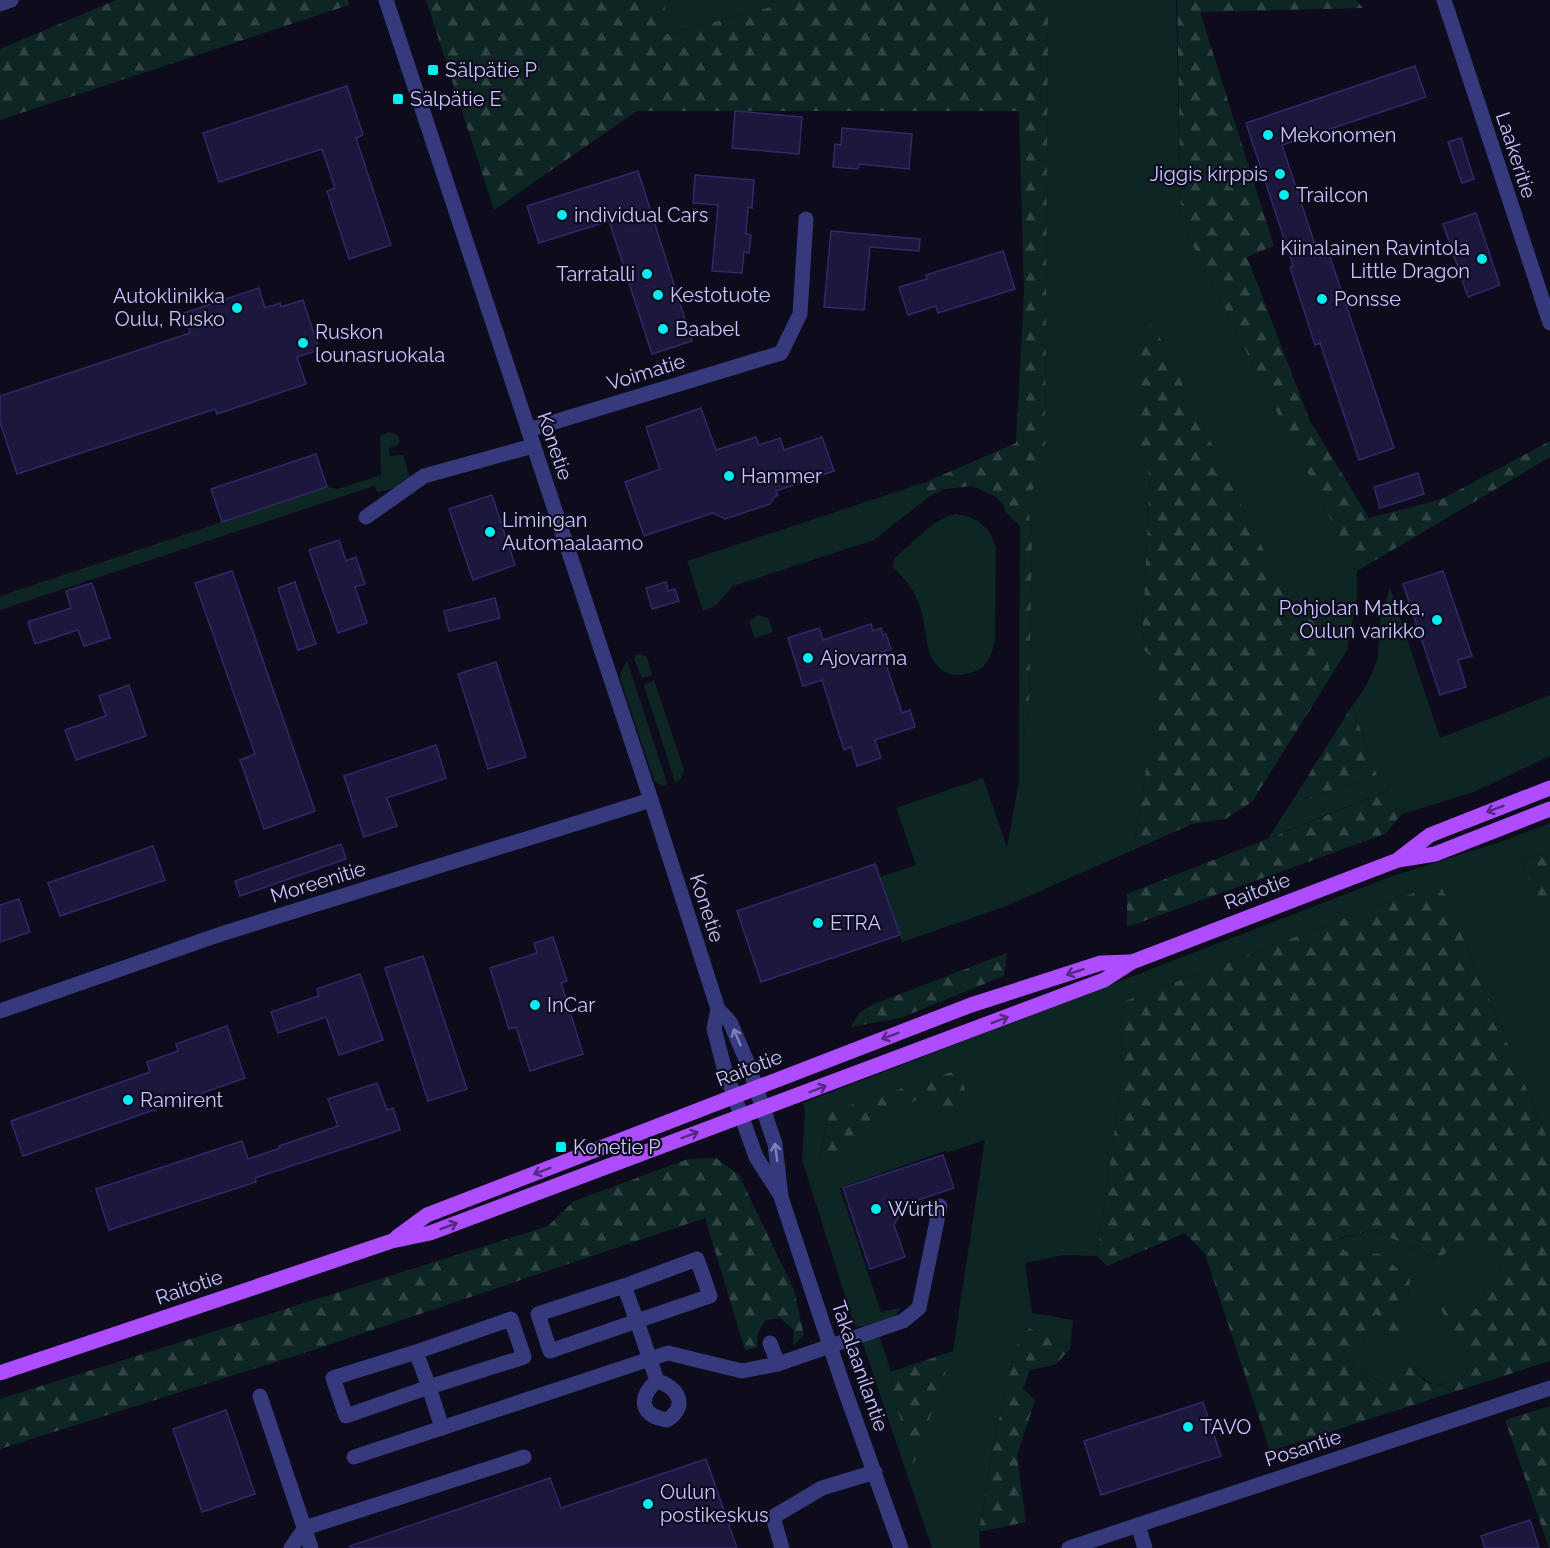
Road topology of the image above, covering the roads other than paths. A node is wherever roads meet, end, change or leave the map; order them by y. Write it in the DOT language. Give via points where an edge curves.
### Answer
graph roads {
  1 [pos="11,0"];
  2 [pos="386,0"];
  3 [pos="1444,0"];
  4 [pos="0,4"];
  5 [pos="806,219"];
  6 [pos="1550,323"];
  7 [pos="528,430"];
  8 [pos="533,446"];
  9 [pos="366,517"];
  10 [pos="1550,788"];
  11 [pos="651,800"];
  12 [pos="1550,810"];
  13 [pos="1398,860"];
  14 [pos="1132,962"];
  15 [pos="718,1009"];
  16 [pos="0,1011"];
  17 [pos="756,1088"];
  18 [pos="734,1097"];
  19 [pos="763,1109"];
  20 [pos="741,1117"];
  21 [pos="781,1197"];
  22 [pos="940,1206"];
  23 [pos="392,1241"];
  24 [pos="624,1286"];
  25 [pos="637,1321"];
  26 [pos="770,1343"];
  27 [pos="830,1346"];
  28 [pos="416,1352"];
  29 [pos="650,1359"];
  30 [pos="778,1364"];
  31 [pos="0,1373"];
  32 [pos="657,1381"];
  33 [pos="429,1387"];
  34 [pos="1550,1389"];
  35 [pos="260,1396"];
  36 [pos="442,1428"];
  37 [pos="354,1457"];
  38 [pos="524,1457"];
  39 [pos="875,1472"];
  40 [pos="1138,1525"];
  41 [pos="305,1528"];
  42 [pos="291,1548"];
  43 [pos="312,1548"];
  44 [pos="782,1548"];
  45 [pos="901,1548"];
  46 [pos="1069,1548"];
  47 [pos="1145,1548"];
  1 -- 4 [label="street"];
  2 -- 7 [label="street, Konetie"];
  3 -- 6 [label="street, Laakeritie"];
  5 -- 7 [label="street, Voimatie" via="800,314 781,353"];
  7 -- 8 [label="street, Konetie"];
  8 -- 9 [label="street" via="424,476"];
  8 -- 11 [label="street, Konetie"];
  10 -- 13 [label="main road, Raitotie, one-way" via="1430,835"];
  11 -- 15 [label="street, Konetie"];
  11 -- 16 [label="street, Moreenitie" via="221,934"];
  12 -- 13 [label="main road, Raitotie" via="1435,854"];
  13 -- 14 [label="main road, Raitotie"];
  14 -- 17 [label="main road, Raitotie, one-way" via="1101,963 971,1005"];
  19 -- 14 [label="main road, Raitotie, one-way" via="1104,980"];
  17 -- 15 [label="street, Konetie, one-way" via="730,1022"];
  15 -- 18 [label="street, Konetie" via="714,1029"];
  17 -- 18 [label="main road, Raitotie"];
  17 -- 19 [label="street, Konetie"];
  18 -- 20 [label="street, Konetie"];
  18 -- 23 [label="main road, Raitotie, one-way" via="427,1215"];
  19 -- 20 [label="main road, Raitotie"];
  21 -- 19 [label="street, Takalaanilantie, one-way" via="775,1144"];
  20 -- 21 [label="street, Takalaanilantie" via="756,1157"];
  23 -- 20 [label="main road, Raitotie, one-way" via="430,1233"];
  21 -- 27 [label="street, Takalaanilantie"];
  22 -- 27 [label="street" via="919,1308 903,1321"];
  23 -- 31 [label="main road, Raitotie"];
  24 -- 25 [label="street"];
  24 -- 25 [label="street" via="697,1259 710,1296"];
  24 -- 25 [label="street" via="538,1314 550,1351"];
  25 -- 29 [label="street"];
  26 -- 30 [label="street"];
  27 -- 30 [label="street"];
  27 -- 39 [label="street, Takalaanilantie"];
  28 -- 33 [label="street"];
  28 -- 33 [label="street" via="333,1378 346,1416"];
  28 -- 33 [label="street" via="512,1319 524,1358"];
  29 -- 30 [label="street" via="668,1353 742,1371"];
  29 -- 32 [label="street"];
  29 -- 36 [label="street"];
  33 -- 36 [label="street"];
  34 -- 40 [label="street, Posantie"];
  35 -- 41 [label="street"];
  36 -- 37 [label="street"];
  38 -- 41 [label="street"];
  39 -- 44 [label="street" via="822,1488 773,1517"];
  39 -- 45 [label="street, Takalaanilantie"];
  40 -- 46 [label="street, Posantie"];
  40 -- 47 [label="street"];
  41 -- 42 [label="street"];
  41 -- 43 [label="street"];
}
